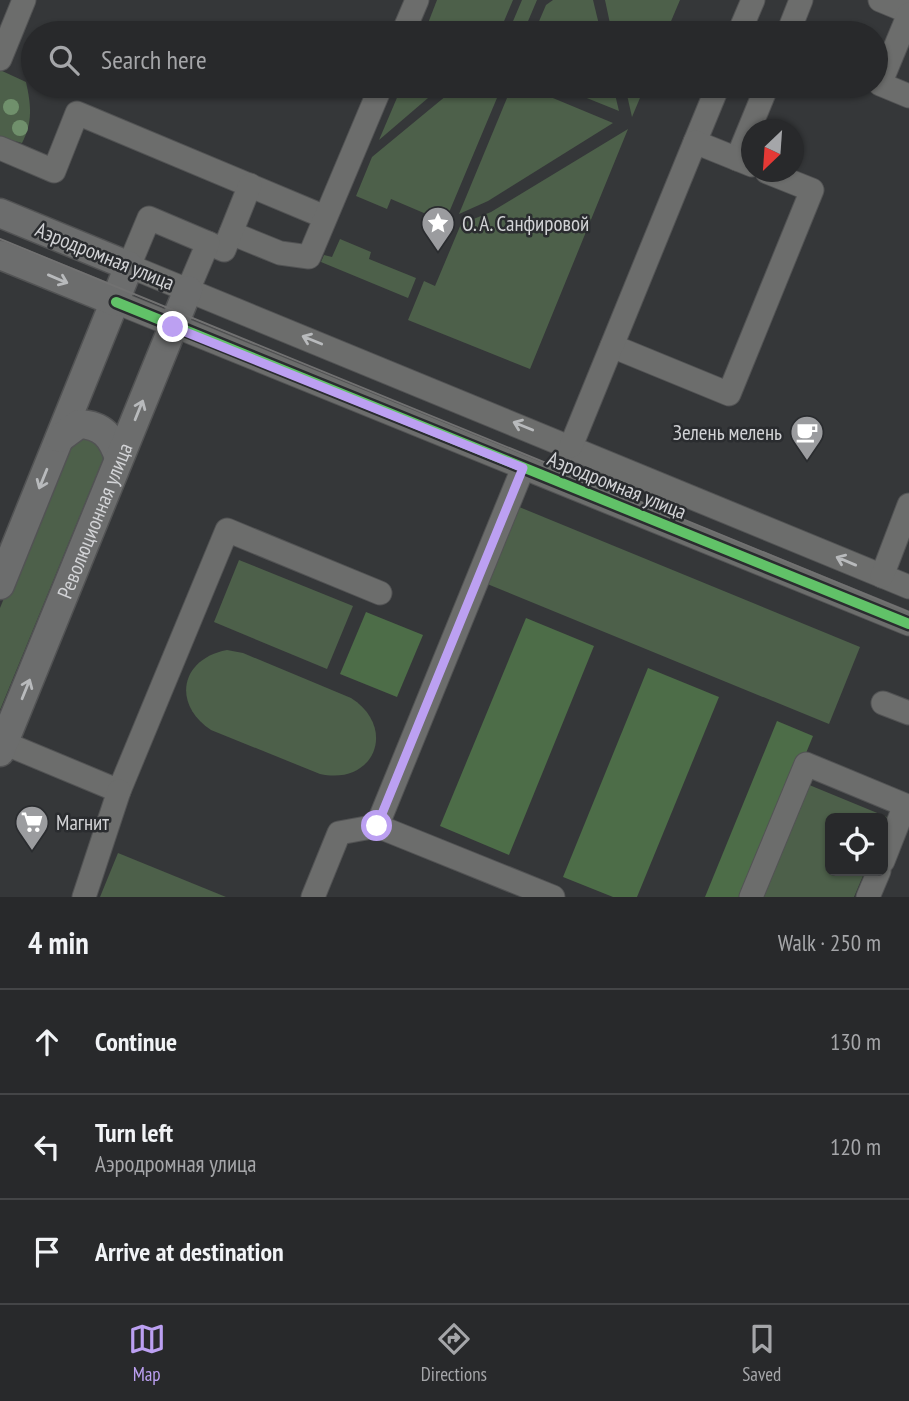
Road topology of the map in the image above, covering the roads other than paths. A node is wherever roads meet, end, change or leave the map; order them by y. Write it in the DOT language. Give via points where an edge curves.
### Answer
graph roads {
  1 [pos="24,0"];
  2 [pos="417,0"];
  3 [pos="753,0"];
  4 [pos="802,0"];
  5 [pos="880,0"];
  6 [pos="909,13"];
  7 [pos="408,21"];
  8 [pos="744,21"];
  9 [pos="793,21"];
  10 [pos="0,59"];
  11 [pos="888,64"];
  12 [pos="888,87"];
  13 [pos="909,96"];
  14 [pos="376,98"];
  15 [pos="713,98"];
  16 [pos="763,98"];
  17 [pos="757,119"];
  18 [pos="695,142"];
  19 [pos="0,148"];
  20 [pos="741,161"];
  21 [pos="792,182"];
  22 [pos="250,185"];
  23 [pos="0,213"];
  24 [pos="325,217"];
  25 [pos="230,233"];
  26 [pos="208,243"];
  27 [pos="0,255"];
  28 [pos="129,266"];
  29 [pos="188,290"];
  30 [pos="116,302"];
  31 [pos="173,327"];
  32 [pos="612,346"];
  33 [pos="60,438"];
  34 [pos="571,446"];
  35 [pos="119,458"];
  36 [pos="523,468"];
  37 [pos="909,505"];
  38 [pos="882,576"];
  39 [pos="0,585"];
  40 [pos="909,587"];
  41 [pos="380,593"];
  42 [pos="909,624"];
  43 [pos="883,703"];
  44 [pos="909,713"];
  45 [pos="2,747"];
  46 [pos="119,791"];
  47 [pos="377,826"];
  48 [pos="888,848"];
  49 [pos="877,876"];
  50 [pos="84,897"];
  51 [pos="313,897"];
  52 [pos="553,897"];
  53 [pos="751,897"];
  54 [pos="868,897"];
  1 -- 10 [label="street"];
  2 -- 7 [label="street"];
  3 -- 8 [label="street"];
  4 -- 9 [label="street"];
  5 -- 6 [label="street"];
  6 -- 11 [label="street"];
  12 -- 13 [label="street"];
  14 -- 24 [label="street"];
  15 -- 18 [label="street"];
  16 -- 17 [label="street"];
  18 -- 20 [label="street"];
  18 -- 32 [label="street"];
  19 -- 22 [label="street" via="54,171 77,113"];
  21 -- 32 [label="street" via="812,190 729,394"];
  22 -- 24 [label="street"];
  22 -- 25 [label="street"];
  23 -- 28 [label="main road, Аэродромная улица"];
  24 -- 25 [label="street" via="309,257 280,253"];
  25 -- 26 [label="street" via="223,250"];
  26 -- 28 [label="street" via="149,218"];
  26 -- 29 [label="street"];
  27 -- 30 [label="main road, Аэродромная улица, one-way"];
  28 -- 29 [label="street, Аэродромная улица"];
  28 -- 30 [label="main road"];
  29 -- 31 [label="main road, Революционная улица"];
  34 -- 29 [label="street, Аэродромная улица, one-way"];
  30 -- 31 [label="street, Аэродромная улица"];
  30 -- 33 [label="main road"];
  35 -- 31 [label="main road, Революционная улица, one-way"];
  31 -- 36 [label="street, Аэродромная улица"];
  32 -- 34 [label="street"];
  33 -- 35 [label="main road" via="79,424 95,426 112,437"];
  33 -- 39 [label="main road, one-way"];
  38 -- 34 [label="street, Аэродромная улица, one-way"];
  45 -- 35 [label="main road, Революционная улица, one-way"];
  36 -- 42 [label="street, Аэродромная улица"];
  36 -- 47 [label="street"];
  37 -- 38 [label="street"];
  38 -- 40 [label="street, Аэродромная улица"];
  41 -- 46 [label="street" via="227,530"];
  43 -- 44 [label="street"];
  45 -- 46 [label="street"];
  46 -- 50 [label="street"];
  47 -- 51 [label="street" via="339,833"];
  47 -- 52 [label="street"];
  48 -- 53 [label="street" via="905,805 806,764"];
  49 -- 54 [label="street"];
}
